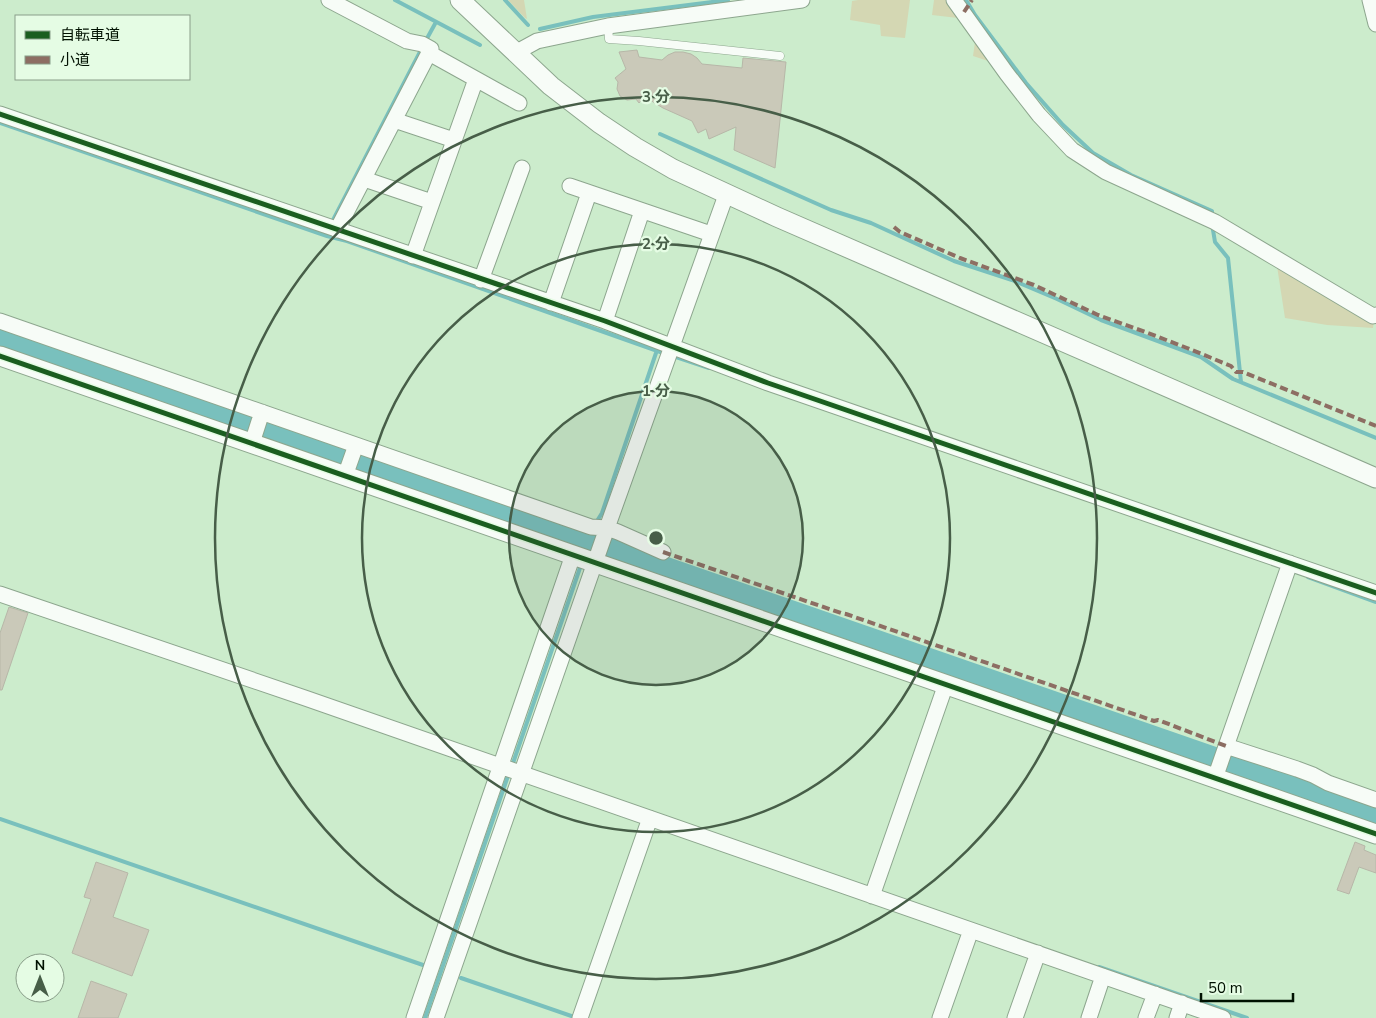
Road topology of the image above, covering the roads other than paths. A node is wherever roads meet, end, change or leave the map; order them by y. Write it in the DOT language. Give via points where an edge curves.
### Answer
graph roads {
  1 [pos="329,0"];
  2 [pos="460,0"];
  3 [pos="802,0"];
  4 [pos="954,0"];
  5 [pos="1370,0"];
  6 [pos="690,8"];
  7 [pos="1376,24"];
  8 [pos="608,26"];
  9 [pos="426,48"];
  10 [pos="515,53"];
  11 [pos="780,56"];
  12 [pos="476,79"];
  13 [pos="519,103"];
  14 [pos="0,114"];
  15 [pos="394,120"];
  16 [pos="454,140"];
  17 [pos="522,168"];
  18 [pos="364,178"];
  19 [pos="570,186"];
  20 [pos="589,193"];
  21 [pos="726,195"];
  22 [pos="432,202"];
  23 [pos="642,211"];
  24 [pos="332,229"];
  25 [pos="711,234"];
  26 [pos="413,256"];
  27 [pos="481,280"];
  28 [pos="552,303"];
  29 [pos="1376,315"];
  30 [pos="0,321"];
  31 [pos="605,322"];
  32 [pos="669,353"];
  33 [pos="0,356"];
  34 [pos="261,414"];
  35 [pos="253,439"];
  36 [pos="355,448"];
  37 [pos="347,472"];
  38 [pos="1376,478"];
  39 [pos="606,531"];
  40 [pos="663,552"];
  41 [pos="573,555"];
  42 [pos="597,558"];
  43 [pos="1288,568"];
  44 [pos="1376,593"];
  45 [pos="0,594"];
  46 [pos="946,684"];
  47 [pos="1221,761"];
  48 [pos="508,767"];
  49 [pos="1376,800"];
  50 [pos="650,818"];
  51 [pos="1376,834"];
  52 [pos="874,892"];
  53 [pos="971,930"];
  54 [pos="1038,953"];
  55 [pos="1103,976"];
  56 [pos="1155,994"];
  57 [pos="1182,1004"];
  58 [pos="580,1017"];
  59 [pos="414,1018"];
  60 [pos="436,1018"];
  61 [pos="940,1018"];
  62 [pos="1015,1018"];
  63 [pos="1089,1018"];
  64 [pos="1146,1018"];
  65 [pos="1177,1018"];
  66 [pos="1221,1018"];
  1 -- 9 [label="street"];
  2 -- 10 [label="street"];
  3 -- 6 [label="street"];
  4 -- 29 [label="street" via="1007,74 1072,150 1106,172 1212,221"];
  5 -- 7 [label="street"];
  6 -- 8 [label="street"];
  8 -- 10 [label="street" via="537,42"];
  8 -- 11 [label="lane" via="610,40"];
  9 -- 12 [label="street"];
  9 -- 15 [label="street"];
  10 -- 21 [label="street" via="599,123 673,169"];
  12 -- 13 [label="street"];
  12 -- 16 [label="street"];
  14 -- 24 [label="street"];
  15 -- 16 [label="street"];
  15 -- 18 [label="street"];
  16 -- 22 [label="street"];
  17 -- 27 [label="street"];
  18 -- 22 [label="street"];
  18 -- 24 [label="street"];
  19 -- 20 [label="street"];
  20 -- 23 [label="street"];
  20 -- 28 [label="street"];
  21 -- 25 [label="street"];
  21 -- 38 [label="street"];
  22 -- 26 [label="street"];
  23 -- 25 [label="street"];
  23 -- 31 [label="street"];
  24 -- 26 [label="street"];
  25 -- 32 [label="street"];
  26 -- 27 [label="street"];
  27 -- 28 [label="street"];
  28 -- 31 [label="street"];
  30 -- 34 [label="street"];
  31 -- 32 [label="street"];
  32 -- 39 [label="street"];
  32 -- 43 [label="street" via="777,386"];
  33 -- 35 [label="street"];
  34 -- 35 [label="street"];
  34 -- 36 [label="street"];
  35 -- 37 [label="street"];
  36 -- 37 [label="street"];
  36 -- 39 [label="street"];
  37 -- 41 [label="street"];
  39 -- 40 [label="street"];
  39 -- 42 [label="street"];
  41 -- 42 [label="street"];
  41 -- 48 [label="street"];
  42 -- 46 [label="street"];
  42 -- 48 [label="street"];
  43 -- 44 [label="street"];
  43 -- 47 [label="street"];
  45 -- 48 [label="street"];
  46 -- 47 [label="street"];
  46 -- 52 [label="street"];
  47 -- 49 [label="street" via="1305,772"];
  47 -- 51 [label="street"];
  48 -- 50 [label="street"];
  48 -- 59 [label="street"];
  48 -- 60 [label="street"];
  50 -- 52 [label="street"];
  50 -- 58 [label="street"];
  52 -- 53 [label="street"];
  53 -- 54 [label="street"];
  53 -- 61 [label="street"];
  54 -- 55 [label="street"];
  54 -- 62 [label="street"];
  55 -- 56 [label="street"];
  55 -- 63 [label="street"];
  56 -- 57 [label="street"];
  56 -- 64 [label="street"];
  57 -- 65 [label="street"];
  57 -- 66 [label="street"];
}
